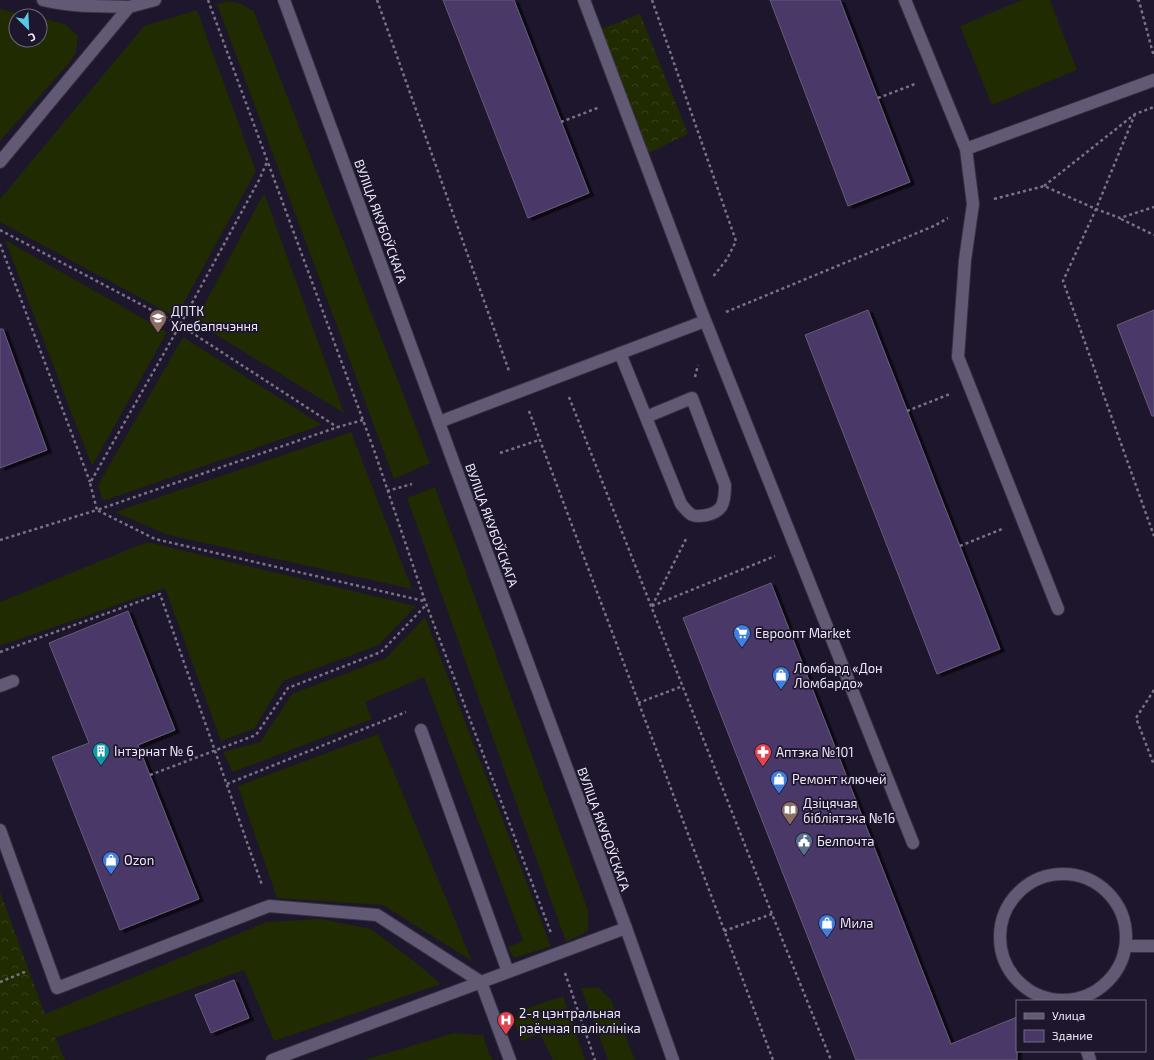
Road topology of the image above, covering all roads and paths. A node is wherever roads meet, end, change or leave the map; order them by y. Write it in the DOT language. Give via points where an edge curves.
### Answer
graph roads {
  1 [pos="43,0"];
  2 [pos="155,0"];
  3 [pos="208,0"];
  4 [pos="284,0"];
  5 [pos="376,0"];
  6 [pos="584,0"];
  7 [pos="652,0"];
  8 [pos="905,0"];
  9 [pos="1137,0"];
  10 [pos="129,7"];
  11 [pos="1154,57"];
  12 [pos="936,76"];
  13 [pos="1154,80"];
  14 [pos="878,98"];
  15 [pos="622,99"];
  16 [pos="1154,107"];
  17 [pos="1136,114"];
  18 [pos="562,122"];
  19 [pos="966,149"];
  20 [pos="0,162"];
  21 [pos="268,162"];
  22 [pos="1044,186"];
  23 [pos="973,204"];
  24 [pos="1154,207"];
  25 [pos="1096,209"];
  26 [pos="1120,218"];
  27 [pos="0,230"];
  28 [pos="1154,234"];
  29 [pos="0,244"];
  30 [pos="699,305"];
  31 [pos="724,312"];
  32 [pos="705,321"];
  33 [pos="180,325"];
  34 [pos="620,353"];
  35 [pos="561,376"];
  36 [pos="969,386"];
  37 [pos="517,392"];
  38 [pos="907,411"];
  39 [pos="646,416"];
  40 [pos="363,420"];
  41 [pos="439,422"];
  42 [pos="338,427"];
  43 [pos="539,440"];
  44 [pos="500,454"];
  45 [pos="90,483"];
  46 [pos="412,484"];
  47 [pos="387,491"];
  48 [pos="97,510"];
  49 [pos="697,517"];
  50 [pos="1022,521"];
  51 [pos="1154,536"];
  52 [pos="0,540"];
  53 [pos="960,546"];
  54 [pos="795,547"];
  55 [pos="424,601"];
  56 [pos="426,606"];
  57 [pos="652,606"];
  58 [pos="1058,609"];
  59 [pos="0,652"];
  60 [pos="13,681"];
  61 [pos="0,686"];
  62 [pos="683,686"];
  63 [pos="1154,690"];
  64 [pos="1152,695"];
  65 [pos="638,703"];
  66 [pos="421,730"];
  67 [pos="215,751"];
  68 [pos="1154,765"];
  69 [pos="150,775"];
  70 [pos="226,784"];
  71 [pos="0,830"];
  72 [pos="913,843"];
  73 [pos="534,893"];
  74 [pos="269,906"];
  75 [pos="772,914"];
  76 [pos="626,928"];
  77 [pos="724,931"];
  78 [pos="1126,946"];
  79 [pos="1154,946"];
  80 [pos="48,963"];
  81 [pos="508,972"];
  82 [pos="0,982"];
  83 [pos="481,982"];
  84 [pos="1060,1000"];
  85 [pos="1071,1000"];
  86 [pos="304,1054"];
  87 [pos="272,1060"];
  88 [pos="510,1060"];
  89 [pos="673,1060"];
  90 [pos="773,1060"];
  91 [pos="831,1060"];
  1 -- 10 [label="main road" via="88,6"];
  2 -- 10 [label="main road"];
  3 -- 21 [label="path"];
  4 -- 41 [label="main road, ВУЛІЦА ЯКУБОЎСКАГА"];
  5 -- 37 [label="path"];
  6 -- 15 [label="main road"];
  7 -- 30 [label="path" via="736,241 727,259 712,278"];
  8 -- 12 [label="main road"];
  9 -- 11 [label="path"];
  10 -- 20 [label="main road"];
  12 -- 14 [label="path"];
  12 -- 19 [label="main road"];
  13 -- 19 [label="main road"];
  15 -- 18 [label="path"];
  15 -- 30 [label="main road"];
  16 -- 17 [label="path"];
  17 -- 22 [label="path"];
  17 -- 25 [label="path"];
  19 -- 23 [label="main road"];
  21 -- 33 [label="path"];
  21 -- 40 [label="path"];
  22 -- 23 [label="path"];
  22 -- 25 [label="path"];
  23 -- 31 [label="path" via="934,226"];
  23 -- 36 [label="main road" via="965,260 958,357"];
  24 -- 26 [label="path"];
  25 -- 26 [label="path"];
  25 -- 51 [label="path" via="1063,281"];
  26 -- 28 [label="path"];
  27 -- 33 [label="path"];
  29 -- 45 [label="path"];
  30 -- 32 [label="main road"];
  32 -- 34 [label="main road"];
  32 -- 54 [label="main road"];
  33 -- 42 [label="path"];
  33 -- 45 [label="path"];
  34 -- 35 [label="main road"];
  34 -- 39 [label="main road"];
  35 -- 37 [label="main road"];
  35 -- 57 [label="path"];
  36 -- 38 [label="path"];
  36 -- 50 [label="main road"];
  37 -- 41 [label="main road"];
  37 -- 43 [label="path" via="528,408"];
  39 -- 49 [label="main road" via="681,504 688,513"];
  39 -- 49 [label="main road" via="692,398 725,486 725,498 721,507 712,514"];
  40 -- 42 [label="path"];
  40 -- 47 [label="path"];
  41 -- 76 [label="main road, ВУЛІЦА ЯКУБОЎСКАГА"];
  42 -- 48 [label="path"];
  43 -- 44 [label="path"];
  43 -- 65 [label="path"];
  45 -- 48 [label="path"];
  46 -- 47 [label="path"];
  47 -- 55 [label="path"];
  48 -- 52 [label="path"];
  48 -- 55 [label="path" via="155,539"];
  49 -- 57 [label="path"];
  50 -- 53 [label="path"];
  50 -- 58 [label="main road"];
  54 -- 57 [label="path"];
  54 -- 72 [label="main road"];
  55 -- 56 [label="path"];
  56 -- 67 [label="path" via="381,652 288,688 256,735"];
  56 -- 73 [label="path"];
  57 -- 62 [label="path"];
  59 -- 67 [label="path" via="160,594"];
  60 -- 61 [label="main road"];
  62 -- 65 [label="path"];
  62 -- 75 [label="path"];
  63 -- 64 [label="path"];
  64 -- 68 [label="path" via="1136,718"];
  65 -- 77 [label="path"];
  66 -- 70 [label="path" via="412,710"];
  66 -- 81 [label="main road"];
  67 -- 69 [label="path"];
  67 -- 70 [label="path"];
  70 -- 74 [label="path"];
  71 -- 80 [label="main road"];
  74 -- 80 [label="main road" via="57,988"];
  74 -- 83 [label="main road" via="377,915"];
  75 -- 77 [label="path"];
  75 -- 91 [label="path"];
  76 -- 81 [label="main road"];
  76 -- 89 [label="main road, ВУЛІЦА ЯКУБОЎСКАГА"];
  77 -- 90 [label="path"];
  78 -- 79 [label="main road"];
  78 -- 84 [label="main road" via="1126,926 1119,907 1107,891 1090,879 1071,874 1050,875 1032,882 1016,895 1005,912 999,932 1001,954 1010,974 1026,989 1045,998"];
  78 -- 85 [label="main road" via="1119,967 1106,984 1088,996"];
  80 -- 82 [label="path"];
  81 -- 83 [label="main road"];
  83 -- 86 [label="main road"];
  83 -- 88 [label="main road"];
  86 -- 87 [label="main road"];
}
